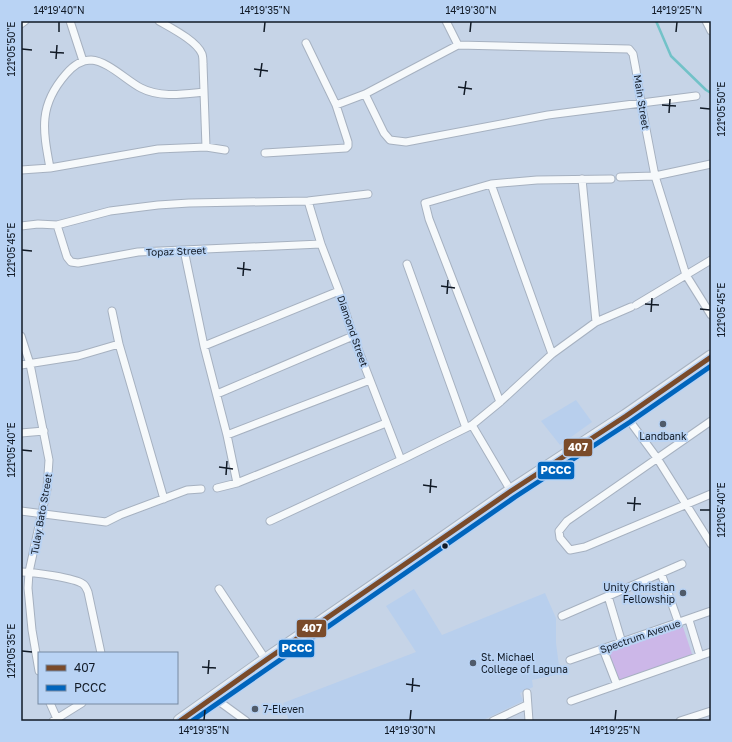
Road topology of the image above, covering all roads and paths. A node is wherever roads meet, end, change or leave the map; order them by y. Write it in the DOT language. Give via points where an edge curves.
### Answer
graph roads {
  1 [pos="25,21"];
  2 [pos="70,21"];
  3 [pos="159,21"];
  4 [pos="446,21"];
  5 [pos="706,21"];
  6 [pos="21,24"];
  7 [pos="711,31"];
  8 [pos="306,43"];
  9 [pos="458,45"];
  10 [pos="83,61"];
  11 [pos="204,92"];
  12 [pos="365,94"];
  13 [pos="696,96"];
  14 [pos="641,103"];
  15 [pos="336,105"];
  16 [pos="206,147"];
  17 [pos="225,150"];
  18 [pos="265,153"];
  19 [pos="711,164"];
  20 [pos="50,168"];
  21 [pos="21,170"];
  22 [pos="655,176"];
  23 [pos="620,177"];
  24 [pos="582,179"];
  25 [pos="611,179"];
  26 [pos="491,184"];
  27 [pos="368,194"];
  28 [pos="308,200"];
  29 [pos="57,225"];
  30 [pos="21,226"];
  31 [pos="321,244"];
  32 [pos="184,250"];
  33 [pos="711,260"];
  34 [pos="407,264"];
  35 [pos="686,275"];
  36 [pos="339,292"];
  37 [pos="112,311"];
  38 [pos="711,315"];
  39 [pos="596,322"];
  40 [pos="21,336"];
  41 [pos="353,336"];
  42 [pos="119,344"];
  43 [pos="204,346"];
  44 [pos="552,354"];
  45 [pos="711,357"];
  46 [pos="30,364"];
  47 [pos="21,365"];
  48 [pos="370,380"];
  49 [pos="218,394"];
  50 [pos="500,402"];
  51 [pos="626,416"];
  52 [pos="711,421"];
  53 [pos="386,423"];
  54 [pos="469,427"];
  55 [pos="44,431"];
  56 [pos="21,433"];
  57 [pos="227,435"];
  58 [pos="657,458"];
  59 [pos="401,460"];
  60 [pos="237,483"];
  61 [pos="217,488"];
  62 [pos="202,489"];
  63 [pos="511,491"];
  64 [pos="711,494"];
  65 [pos="164,499"];
  66 [pos="686,504"];
  67 [pos="21,511"];
  68 [pos="42,514"];
  69 [pos="270,521"];
  70 [pos="711,544"];
  71 [pos="682,564"];
  72 [pos="21,572"];
  73 [pos="29,572"];
  74 [pos="661,573"];
  75 [pos="219,589"];
  76 [pos="608,596"];
  77 [pos="711,612"];
  78 [pos="562,616"];
  79 [pos="689,620"];
  80 [pos="679,624"];
  81 [pos="622,643"];
  82 [pos="603,649"];
  83 [pos="101,652"];
  84 [pos="711,652"];
  85 [pos="700,656"];
  86 [pos="266,660"];
  87 [pos="570,660"];
  88 [pos="38,666"];
  89 [pos="617,685"];
  90 [pos="527,693"];
  91 [pos="213,697"];
  92 [pos="571,701"];
  93 [pos="50,704"];
  94 [pos="80,704"];
  95 [pos="527,705"];
  96 [pos="711,711"];
  97 [pos="56,720"];
  98 [pos="180,721"];
  99 [pos="246,721"];
  100 [pos="493,721"];
  101 [pos="529,721"];
  102 [pos="680,721"];
  1 -- 6 [label="street"];
  2 -- 10 [label="street"];
  3 -- 11 [label="street" via="197,47 202,54"];
  4 -- 9 [label="street"];
  5 -- 7 [label="street"];
  8 -- 15 [label="street"];
  9 -- 12 [label="street"];
  9 -- 14 [label="street, Main Street" via="629,49 633,54"];
  10 -- 11 [label="street" via="101,63 153,93"];
  10 -- 20 [label="street" via="68,71 56,85 47,106 44,136"];
  11 -- 16 [label="street"];
  12 -- 14 [label="street" via="384,133 390,140 406,142 548,115"];
  12 -- 15 [label="street"];
  13 -- 14 [label="street"];
  14 -- 22 [label="street, Main Street"];
  15 -- 18 [label="street" via="348,142 346,148"];
  16 -- 17 [label="street"];
  16 -- 20 [label="street" via="158,149"];
  19 -- 22 [label="street"];
  20 -- 21 [label="street"];
  22 -- 23 [label="street"];
  22 -- 35 [label="street, Main Street"];
  24 -- 25 [label="street"];
  24 -- 26 [label="street"];
  24 -- 39 [label="street"];
  26 -- 44 [label="street"];
  26 -- 50 [label="street" via="425,203"];
  27 -- 28 [label="street"];
  28 -- 29 [label="street" via="158,205 110,211"];
  28 -- 31 [label="street, Diamond Street"];
  29 -- 30 [label="street"];
  29 -- 32 [label="street, Topaz Street" via="67,257 72,262 138,252"];
  31 -- 32 [label="street, Topaz Street"];
  31 -- 36 [label="street, Diamond Street"];
  32 -- 43 [label="street"];
  33 -- 35 [label="street"];
  34 -- 54 [label="street"];
  35 -- 38 [label="street, Main Street"];
  35 -- 39 [label="street" via="634,306"];
  36 -- 41 [label="street, Diamond Street"];
  36 -- 43 [label="street"];
  37 -- 42 [label="street"];
  39 -- 44 [label="street"];
  40 -- 46 [label="street, Tulay Bato Street"];
  41 -- 48 [label="street, Diamond Street"];
  41 -- 49 [label="street"];
  42 -- 46 [label="street" via="78,356"];
  42 -- 65 [label="street"];
  43 -- 49 [label="street"];
  44 -- 50 [label="street"];
  45 -- 51 [label="highway"];
  46 -- 47 [label="street"];
  46 -- 55 [label="street, Tulay Bato Street"];
  48 -- 53 [label="street, Diamond Street"];
  48 -- 57 [label="street"];
  49 -- 57 [label="street"];
  50 -- 54 [label="street"];
  51 -- 58 [label="street"];
  51 -- 63 [label="highway"];
  52 -- 58 [label="street"];
  53 -- 59 [label="street, Diamond Street"];
  53 -- 60 [label="street"];
  54 -- 59 [label="street"];
  54 -- 63 [label="street"];
  55 -- 56 [label="street"];
  55 -- 68 [label="street, Tulay Bato Street" via="49,467"];
  57 -- 60 [label="street"];
  58 -- 66 [label="street"];
  58 -- 66 [label="street" via="567,521 559,531 560,538 570,550 585,548"];
  59 -- 69 [label="street"];
  60 -- 61 [label="street"];
  62 -- 65 [label="street" via="187,490"];
  63 -- 86 [label="highway"];
  64 -- 66 [label="street"];
  65 -- 68 [label="street" via="106,522"];
  66 -- 70 [label="street"];
  67 -- 68 [label="street"];
  68 -- 73 [label="street, Tulay Bato Street"];
  71 -- 74 [label="street"];
  72 -- 73 [label="street"];
  73 -- 83 [label="street" via="76,581 84,585 88,592"];
  73 -- 88 [label="street, Tulay Bato Street" via="29,607"];
  74 -- 76 [label="street"];
  74 -- 80 [label="street"];
  75 -- 86 [label="street"];
  76 -- 78 [label="street"];
  76 -- 81 [label="street"];
  77 -- 79 [label="street, Spectrum Avenue"];
  79 -- 80 [label="street, Spectrum Avenue"];
  79 -- 85 [label="street"];
  80 -- 81 [label="street, Spectrum Avenue"];
  81 -- 82 [label="street, Spectrum Avenue"];
  82 -- 87 [label="street, Spectrum Avenue"];
  82 -- 89 [label="street"];
  84 -- 85 [label="street"];
  85 -- 89 [label="street"];
  86 -- 91 [label="highway"];
  89 -- 92 [label="street"];
  90 -- 95 [label="street"];
  91 -- 98 [label="highway"];
  91 -- 99 [label="street"];
  93 -- 97 [label="street"];
  94 -- 97 [label="street"];
  95 -- 100 [label="street"];
  95 -- 101 [label="street"];
  96 -- 102 [label="street"];
}
